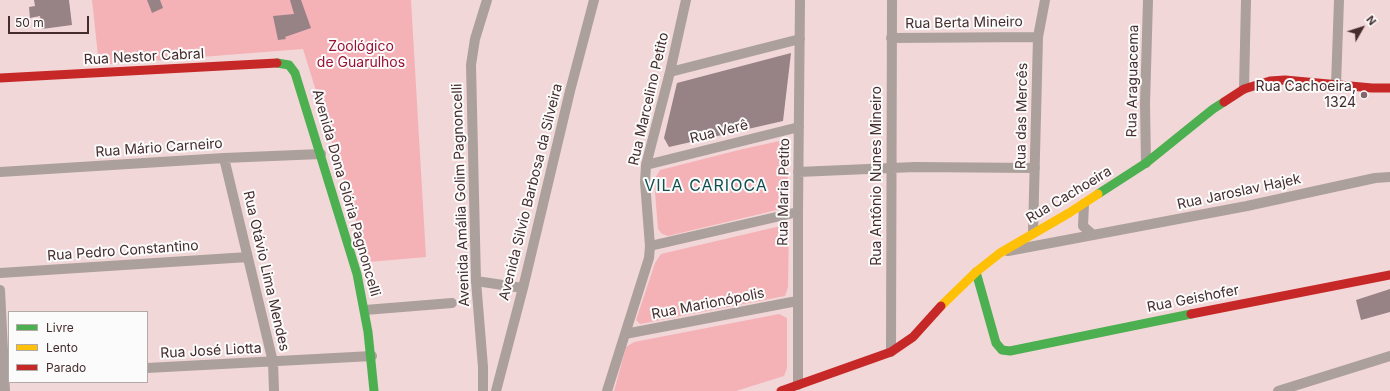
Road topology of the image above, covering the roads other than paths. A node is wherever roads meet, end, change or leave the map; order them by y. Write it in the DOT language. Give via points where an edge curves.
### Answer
graph roads {
  1 [pos="487,0"];
  2 [pos="594,0"];
  3 [pos="686,0"];
  4 [pos="800,0"];
  5 [pos="892,0"];
  6 [pos="1045,0"];
  7 [pos="1148,0"];
  8 [pos="1246,0"];
  9 [pos="1339,0"];
  10 [pos="1038,37"];
  11 [pos="891,38"];
  12 [pos="800,40"];
  13 [pos="290,65"];
  14 [pos="670,72"];
  15 [pos="0,78"];
  16 [pos="1336,86"];
  17 [pos="1390,88"];
  18 [pos="1244,89"];
  19 [pos="799,127"];
  20 [pos="320,154"];
  21 [pos="224,158"];
  22 [pos="1146,163"];
  23 [pos="646,165"];
  24 [pos="1035,168"];
  25 [pos="892,169"];
  26 [pos="0,172"];
  27 [pos="798,172"];
  28 [pos="1390,177"];
  29 [pos="1084,204"];
  30 [pos="798,212"];
  31 [pos="1033,233"];
  32 [pos="1093,235"];
  33 [pos="650,246"];
  34 [pos="1000,253"];
  35 [pos="248,257"];
  36 [pos="976,272"];
  37 [pos="0,273"];
  38 [pos="1390,275"];
  39 [pos="476,281"];
  40 [pos="523,288"];
  41 [pos="0,290"];
  42 [pos="797,301"];
  43 [pos="452,303"];
  44 [pos="365,310"];
  45 [pos="625,334"];
  46 [pos="891,352"];
  47 [pos="372,356"];
  48 [pos="1390,356"];
  49 [pos="273,362"];
  50 [pos="148,368"];
  51 [pos="5,376"];
  52 [pos="798,385"];
  53 [pos="6,391"];
  54 [pos="274,391"];
  55 [pos="374,391"];
  56 [pos="483,391"];
  57 [pos="496,391"];
  58 [pos="607,391"];
  59 [pos="781,391"];
  60 [pos="1278,391"];
  1 -- 39 [label="street, Avenida Amália Golim Pagnoncelli" via="472,50 471,65"];
  2 -- 40 [label="street, Avenida Silvio Barbosa da Silveira"];
  3 -- 14 [label="street, Rua Marcelino Petito"];
  4 -- 12 [label="street, Rua Maria Petito"];
  5 -- 11 [label="street, Rua Antônio Nunes Mineiro"];
  6 -- 10 [label="street, Rua das Mercês"];
  7 -- 22 [label="street, Rua Araguacema"];
  8 -- 18 [label="street"];
  9 -- 16 [label="street"];
  10 -- 11 [label="street, Rua Berta Mineiro"];
  10 -- 24 [label="street, Rua das Mercês"];
  11 -- 25 [label="street, Rua Antônio Nunes Mineiro"];
  12 -- 14 [label="street"];
  12 -- 19 [label="street, Rua Maria Petito"];
  13 -- 15 [label="street, Rua Nestor Cabral" via="281,63"];
  13 -- 20 [label="street, Avenida Dona Glória Pagnoncelli" via="294,70"];
  14 -- 23 [label="street, Rua Marcelino Petito"];
  16 -- 17 [label="street, Rua Cachoeira"];
  16 -- 18 [label="street, Rua Cachoeira" via="1284,80 1270,81"];
  18 -- 22 [label="street, Rua Cachoeira" via="1228,98"];
  19 -- 23 [label="street, Rua Verê"];
  19 -- 27 [label="street, Rua Maria Petito"];
  20 -- 21 [label="street, Rua Mário Carneiro"];
  20 -- 44 [label="street, Avenida Dona Glória Pagnoncelli" via="358,274"];
  21 -- 26 [label="street, Rua Mário Carneiro"];
  21 -- 35 [label="street, Rua Otávio Lima Mendes"];
  22 -- 29 [label="street, Rua Cachoeira"];
  23 -- 33 [label="street, Rua Marcelino Petito"];
  24 -- 25 [label="street"];
  24 -- 31 [label="street, Rua das Mercês"];
  25 -- 27 [label="street"];
  25 -- 46 [label="street, Rua Antônio Nunes Mineiro"];
  27 -- 30 [label="street, Rua Maria Petito"];
  28 -- 32 [label="street, Rua Jaroslav Hajek"];
  29 -- 31 [label="street, Rua Cachoeira"];
  29 -- 32 [label="street" via="1083,226"];
  30 -- 33 [label="street"];
  30 -- 42 [label="street, Rua Maria Petito"];
  31 -- 34 [label="street, Rua Cachoeira"];
  32 -- 34 [label="street, Rua Jaroslav Hajek"];
  33 -- 45 [label="street, Rua Marcelino Petito" via="649,258"];
  34 -- 36 [label="street, Rua Cachoeira"];
  35 -- 37 [label="street, Rua Pedro Constantino"];
  35 -- 49 [label="street, Rua Otávio Lima Mendes"];
  36 -- 38 [label="street, Rua Geishofer" via="996,343 1002,350 1010,351"];
  36 -- 46 [label="street, Rua Cachoeira" via="948,298 913,337"];
  39 -- 40 [label="street"];
  39 -- 56 [label="street, Avenida Amália Golim Pagnoncelli"];
  40 -- 57 [label="street, Avenida Silvio Barbosa da Silveira"];
  41 -- 51 [label="street"];
  42 -- 45 [label="street, Rua Marionópolis"];
  42 -- 52 [label="street, Rua Maria Petito"];
  43 -- 44 [label="street"];
  44 -- 47 [label="street, Avenida Dona Glória Pagnoncelli"];
  45 -- 58 [label="street, Rua Marcelino Petito"];
  46 -- 52 [label="street, Rua Cachoeira"];
  47 -- 49 [label="street, Rua José Liotta"];
  47 -- 55 [label="street, Avenida Dona Glória Pagnoncelli"];
  48 -- 60 [label="street"];
  49 -- 50 [label="street, Rua José Liotta"];
  49 -- 54 [label="street, Rua Otávio Lima Mendes"];
  51 -- 53 [label="street"];
  52 -- 59 [label="street, Rua Cachoeira"];
}
